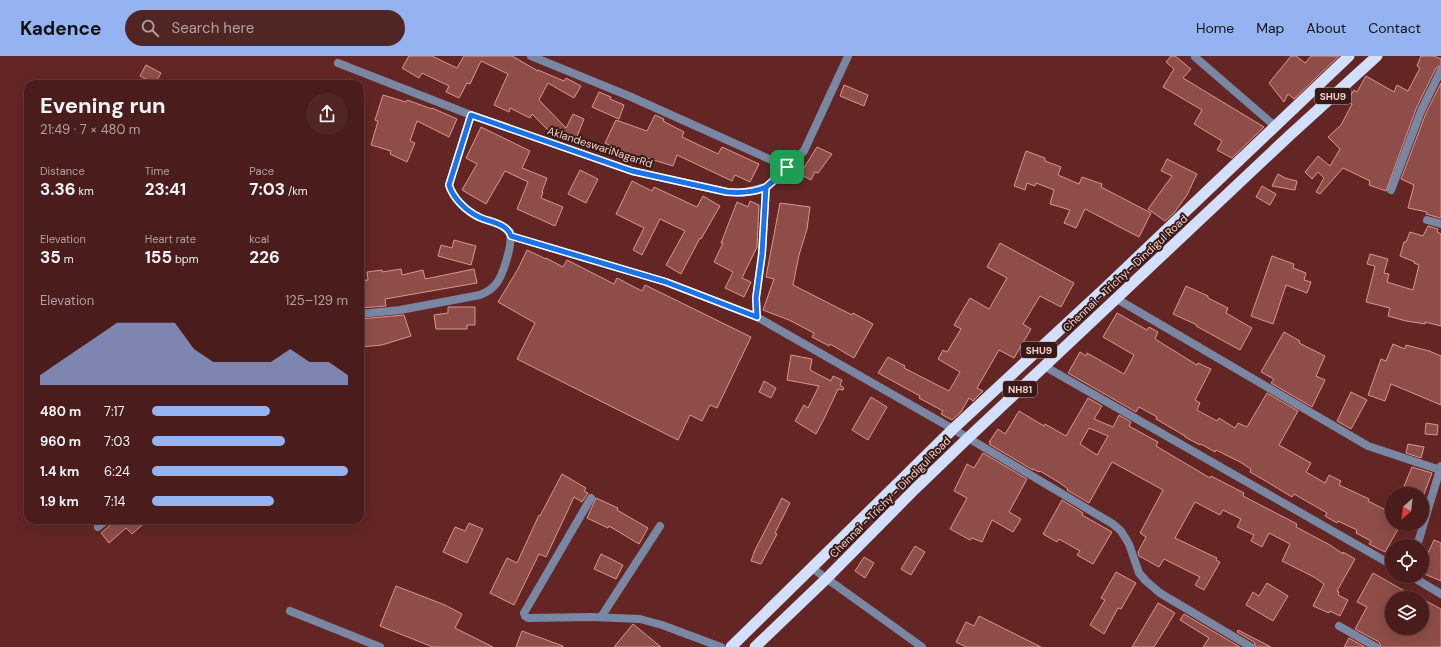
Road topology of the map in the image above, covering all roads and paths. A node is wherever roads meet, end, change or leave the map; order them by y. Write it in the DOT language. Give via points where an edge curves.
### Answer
graph roads {
  1 [pos="531,56"];
  2 [pos="848,56"];
  3 [pos="1349,56"];
  4 [pos="1377,56"];
  5 [pos="1195,57"];
  6 [pos="338,63"];
  7 [pos="1441,70"];
  8 [pos="471,115"];
  9 [pos="1275,126"];
  10 [pos="1289,136"];
  11 [pos="776,162"];
  12 [pos="787,167"];
  13 [pos="774,180"];
  14 [pos="766,187"];
  15 [pos="1391,190"];
  16 [pos="1427,220"];
  17 [pos="1441,224"];
  18 [pos="511,236"];
  19 [pos="1117,299"];
  20 [pos="364,314"];
  21 [pos="757,317"];
  22 [pos="1044,366"];
  23 [pos="954,429"];
  24 [pos="968,438"];
  25 [pos="1441,468"];
  26 [pos="591,498"];
  27 [pos="101,524"];
  28 [pos="660,526"];
  29 [pos="98,527"];
  30 [pos="1419,539"];
  31 [pos="1385,561"];
  32 [pos="812,568"];
  33 [pos="826,579"];
  34 [pos="1423,583"];
  35 [pos="1441,594"];
  36 [pos="290,611"];
  37 [pos="601,618"];
  38 [pos="1339,626"];
  39 [pos="380,647"];
  40 [pos="721,647"];
  41 [pos="731,647"];
  42 [pos="755,647"];
  43 [pos="922,647"];
  44 [pos="1251,647"];
  45 [pos="1376,647"];
  1 -- 11 [label="street" via="629,96"];
  2 -- 12 [label="street, AklandeswariNagarRd" via="804,152"];
  3 -- 9 [label="highway, Chennai - Trichy - Dindigul Road / SHU9"];
  4 -- 10 [label="highway, Chennai - Trichy - Dindigul Road / SHU9"];
  5 -- 9 [label="street"];
  6 -- 8 [label="street, AklandeswariNagarRd"];
  7 -- 15 [label="street" via="1421,111"];
  8 -- 14 [label="street, AklandeswariNagarRd" via="632,171 727,192 741,193"];
  8 -- 18 [label="street" via="449,185 451,193 472,213 504,227"];
  9 -- 23 [label="highway, Chennai - Trichy - Dindigul Road / SHU9"];
  10 -- 19 [label="highway, Chennai - Trichy - Dindigul Road / NH81"];
  11 -- 12 [label="street"];
  11 -- 13 [label="street"];
  12 -- 13 [label="street, AklandeswariNagarRd"];
  13 -- 14 [label="street, AklandeswariNagarRd"];
  14 -- 21 [label="street" via="762,254 756,298"];
  16 -- 17 [label="street"];
  18 -- 20 [label="street" via="511,247 498,282 485,293 400,310"];
  18 -- 21 [label="street" via="666,282"];
  19 -- 22 [label="highway, Chennai - Trichy - Dindigul Road / NH81"];
  19 -- 25 [label="street" via="1368,446"];
  21 -- 23 [label="street"];
  22 -- 24 [label="highway, Chennai - Trichy - Dindigul Road / NH81"];
  22 -- 31 [label="street"];
  23 -- 24 [label="street"];
  23 -- 32 [label="highway, Chennai - Trichy - Dindigul Road / SHU9"];
  24 -- 33 [label="highway, Chennai - Trichy - Dindigul Road / NH81"];
  24 -- 44 [label="street" via="1113,524 1129,544 1139,573 1146,581 1160,593"];
  25 -- 30 [label="street"];
  26 -- 37 [label="street" via="524,614 528,618"];
  27 -- 29 [label="street"];
  28 -- 37 [label="street"];
  32 -- 33 [label="street"];
  32 -- 41 [label="highway, Chennai - Trichy - Dindigul Road / SHU9"];
  33 -- 42 [label="highway, Chennai - Trichy - Dindigul Road / NH81"];
  33 -- 43 [label="street"];
  34 -- 35 [label="street"];
  36 -- 39 [label="street"];
  37 -- 40 [label="street" via="650,621"];
  38 -- 45 [label="street"];
}
